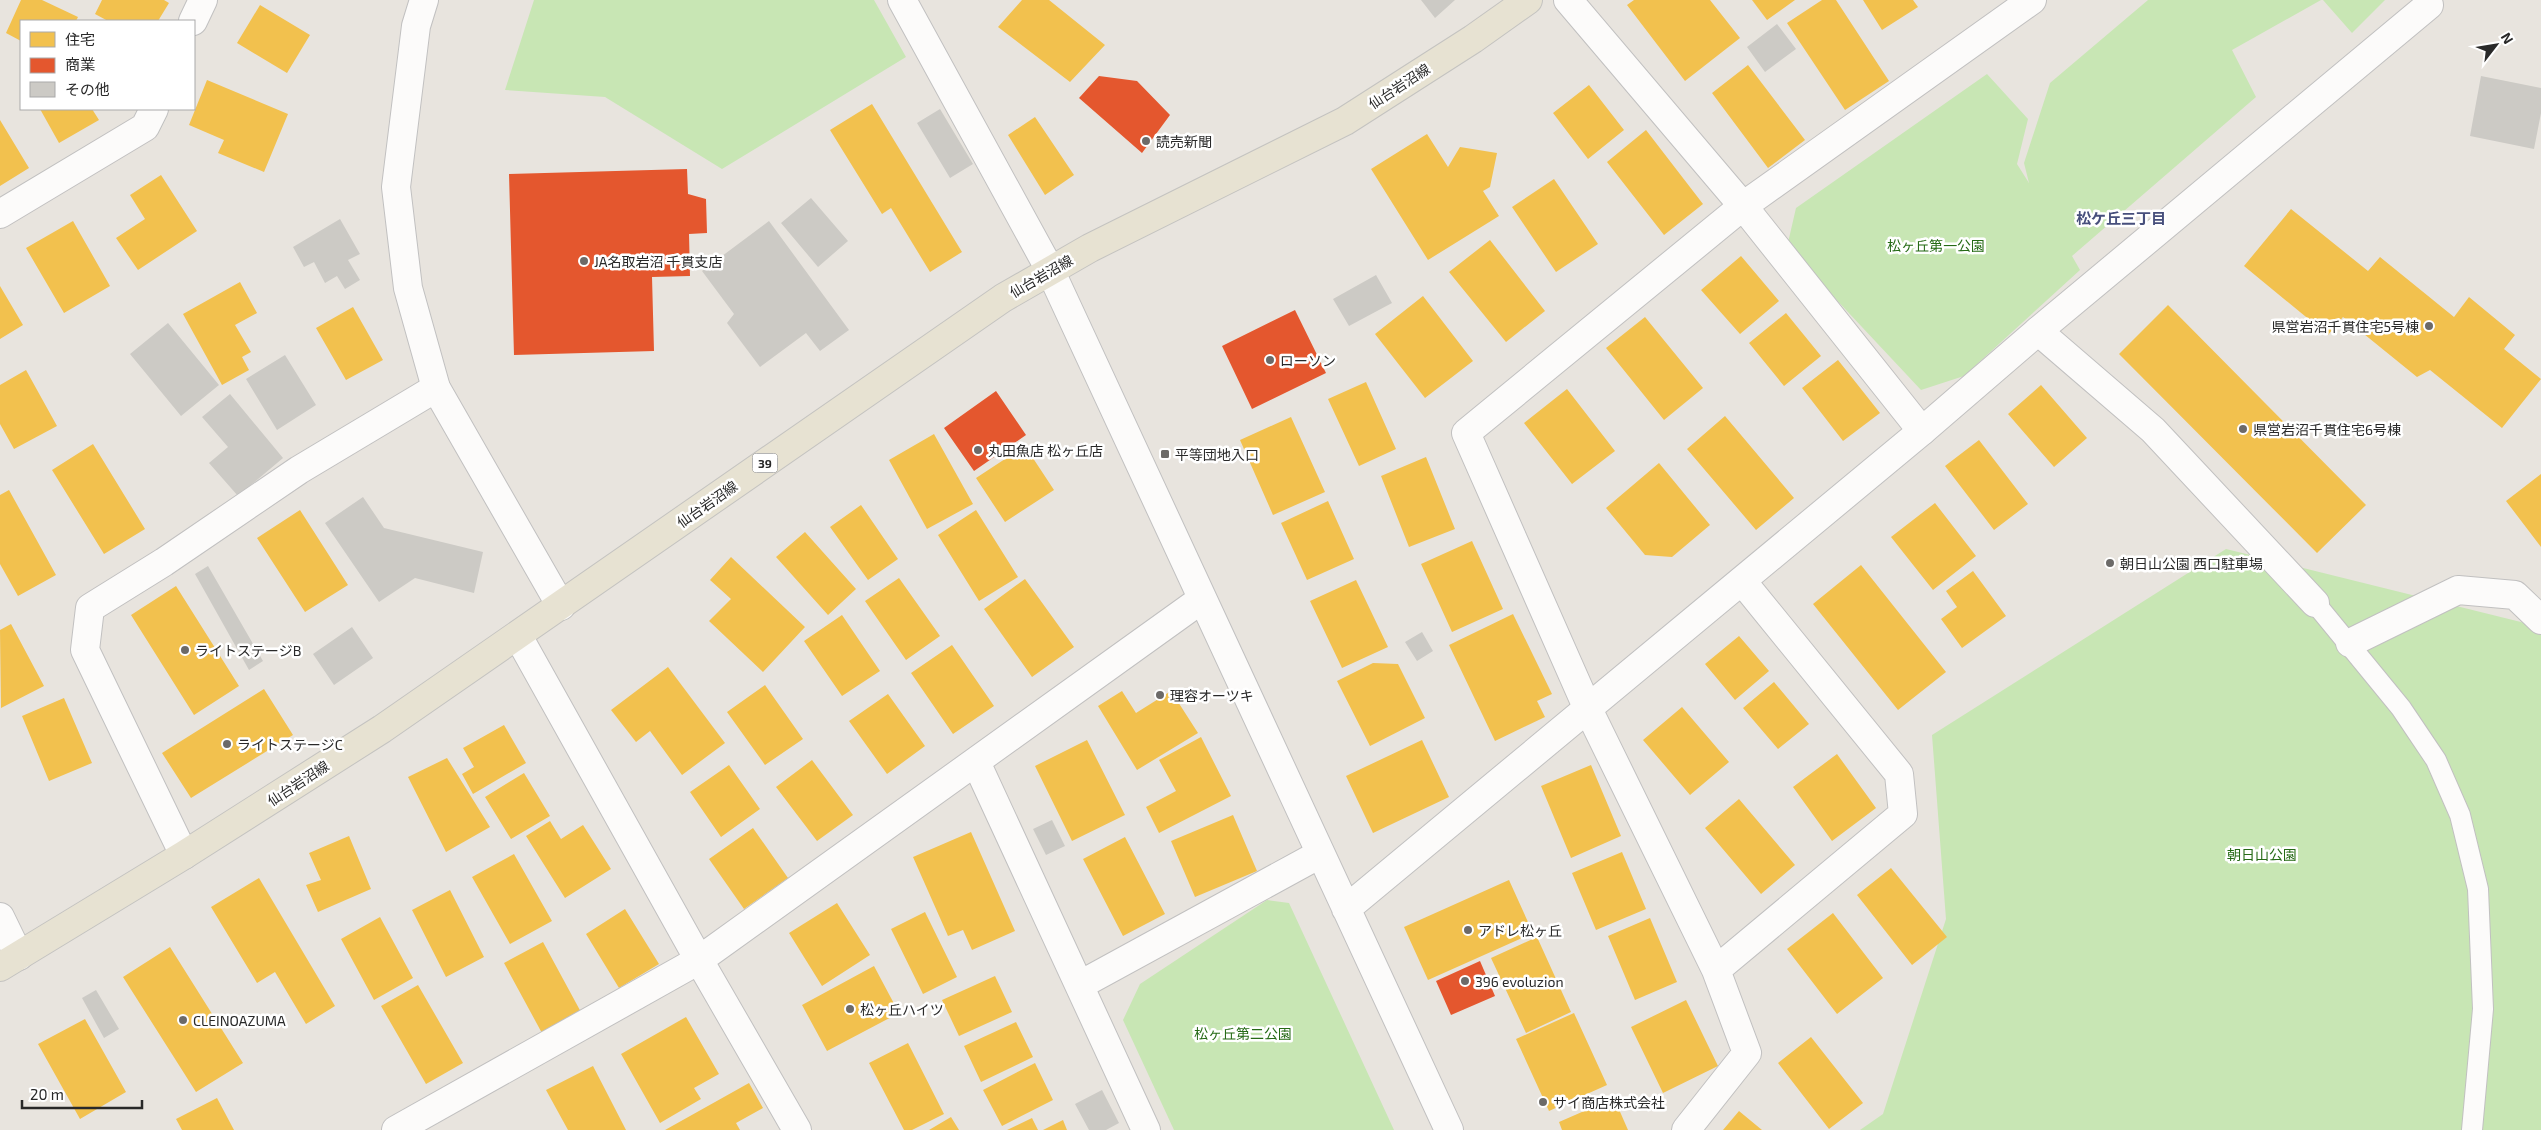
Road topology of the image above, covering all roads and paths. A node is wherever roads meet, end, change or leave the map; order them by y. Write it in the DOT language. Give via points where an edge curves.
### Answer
graph roads {
  1 [pos="203,0"];
  2 [pos="424,0"];
  3 [pos="902,0"];
  4 [pos="1528,0"];
  5 [pos="1568,0"];
  6 [pos="2032,0"];
  7 [pos="2433,3"];
  8 [pos="193,20"];
  9 [pos="154,110"];
  10 [pos="1743,206"];
  11 [pos="0,214"];
  12 [pos="1050,270"];
  13 [pos="2038,331"];
  14 [pos="436,388"];
  15 [pos="1922,431"];
  16 [pos="1742,581"];
  17 [pos="1202,599"];
  18 [pos="2315,603"];
  19 [pos="562,606"];
  20 [pos="2541,620"];
  21 [pos="518,636"];
  22 [pos="2350,643"];
  23 [pos="1587,707"];
  24 [pos="976,762"];
  25 [pos="1320,854"];
  26 [pos="184,855"];
  27 [pos="1346,909"];
  28 [pos="0,917"];
  29 [pos="699,960"];
  30 [pos="9,962"];
  31 [pos="1716,970"];
  32 [pos="1080,986"];
  33 [pos="396,1130"];
  34 [pos="797,1130"];
  35 [pos="1146,1130"];
  36 [pos="1449,1130"];
  37 [pos="1686,1130"];
  38 [pos="2472,1130"];
  1 -- 8 [label="street"];
  2 -- 14 [label="street" via="416,26 396,187 408,288"];
  3 -- 12 [label="street"];
  4 -- 12 [label="main road, 仙台岩沼線 / 39" via="1345,121"];
  5 -- 10 [label="street"];
  6 -- 10 [label="street"];
  7 -- 13 [label="street"];
  9 -- 11 [label="street" via="146,127"];
  10 -- 15 [label="street"];
  10 -- 23 [label="street" via="1466,434"];
  12 -- 17 [label="street"];
  12 -- 19 [label="main road, 仙台岩沼線 / 39" via="1003,298"];
  13 -- 15 [label="street"];
  13 -- 18 [label="street" via="2153,430"];
  14 -- 19 [label="street"];
  14 -- 26 [label="street" via="299,470 90,608 85,650"];
  15 -- 16 [label="street"];
  16 -- 23 [label="street"];
  16 -- 31 [label="street" via="1899,774 1903,814"];
  17 -- 24 [label="street"];
  17 -- 25 [label="street"];
  18 -- 22 [label="lane"];
  19 -- 21 [label="main road, 仙台岩沼線 / 39"];
  20 -- 22 [label="street" via="2515,596 2458,590"];
  21 -- 26 [label="main road, 仙台岩沼線 / 39" via="382,729"];
  21 -- 29 [label="street"];
  22 -- 38 [label="lane" via="2401,708 2436,760 2460,815 2478,889 2483,1009"];
  23 -- 27 [label="street"];
  23 -- 31 [label="street"];
  24 -- 29 [label="street"];
  24 -- 32 [label="street"];
  25 -- 27 [label="street"];
  25 -- 32 [label="street"];
  26 -- 30 [label="main road, 仙台岩沼線 / 39"];
  27 -- 36 [label="street"];
  28 -- 30 [label="street"];
  29 -- 33 [label="street"];
  29 -- 34 [label="street"];
  31 -- 37 [label="street" via="1748,1053"];
  32 -- 35 [label="street"];
}
